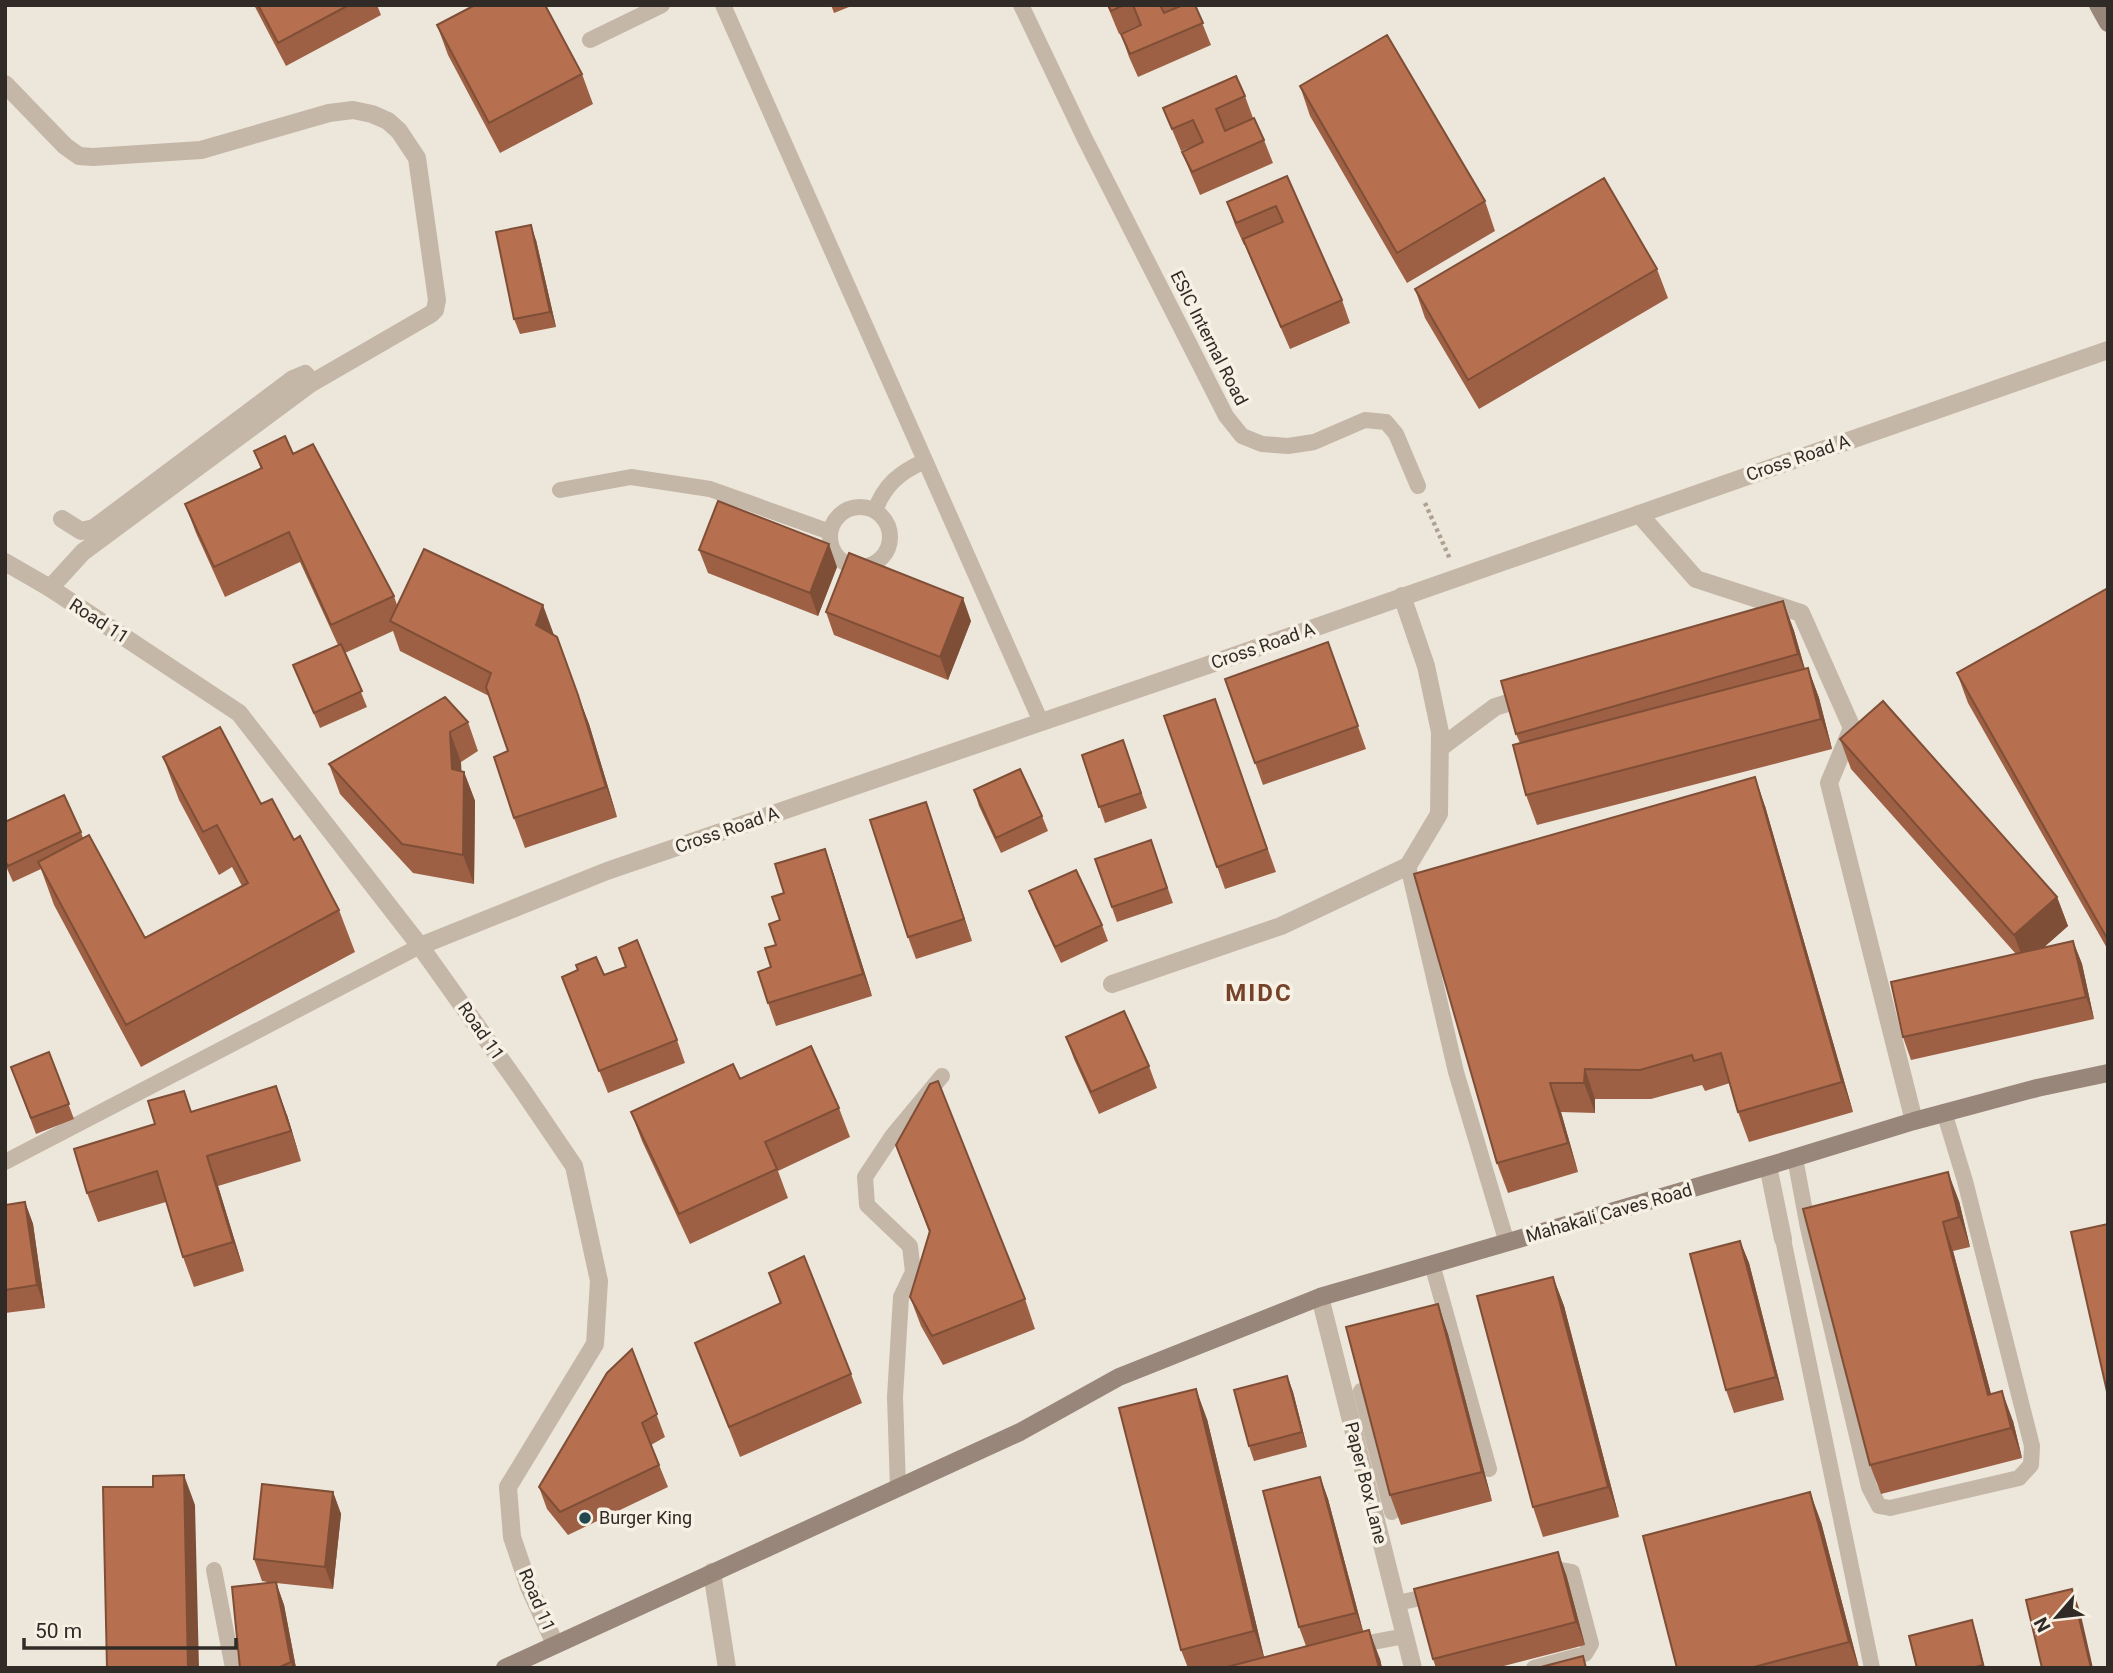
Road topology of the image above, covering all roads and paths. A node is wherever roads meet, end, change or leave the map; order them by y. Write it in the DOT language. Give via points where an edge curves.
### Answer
graph roads {
  1 [pos="662,5"];
  2 [pos="723,5"];
  3 [pos="1021,5"];
  4 [pos="2098,5"];
  5 [pos="2108,23"];
  6 [pos="590,40"];
  7 [pos="5,84"];
  8 [pos="2108,350"];
  9 [pos="313,382"];
  10 [pos="925,461"];
  11 [pos="1418,486"];
  12 [pos="560,490"];
  13 [pos="875,511"];
  14 [pos="1639,514"];
  15 [pos="62,519"];
  16 [pos="830,532"];
  17 [pos="5,562"];
  18 [pos="1457,577"];
  19 [pos="50,588"];
  20 [pos="1402,597"];
  21 [pos="1801,613"];
  22 [pos="1774,622"];
  23 [pos="1548,691"];
  24 [pos="1041,722"];
  25 [pos="1440,748"];
  26 [pos="1408,866"];
  27 [pos="420,946"];
  28 [pos="1112,985"];
  29 [pos="2108,1073"];
  30 [pos="942,1076"];
  31 [pos="1944,1112"];
  32 [pos="1914,1121"];
  33 [pos="1795,1158"];
  34 [pos="5,1162"];
  35 [pos="1768,1166"];
  36 [pos="1783,1239"];
  37 [pos="1507,1243"];
  38 [pos="1432,1264"];
  39 [pos="1320,1297"];
  40 [pos="1361,1391"];
  41 [pos="1489,1469"];
  42 [pos="1379,1481"];
  43 [pos="898,1488"];
  44 [pos="1392,1512"];
  45 [pos="214,1570"];
  46 [pos="712,1573"];
  47 [pos="1531,1574"];
  48 [pos="1454,1591"];
  49 [pos="1397,1603"];
  50 [pos="1405,1636"];
  51 [pos="555,1644"];
  52 [pos="1342,1648"];
  53 [pos="233,1668"];
  54 [pos="505,1668"];
  55 [pos="727,1668"];
  56 [pos="1413,1668"];
  57 [pos="1534,1668"];
  58 [pos="1872,1668"];
  1 -- 6 [label="lane"];
  2 -- 10 [label="lane"];
  3 -- 11 [label="lane, ESIC Internal Road" via="1226,416 1242,436 1287,446 1314,442 1365,421 1386,422 1396,434"];
  4 -- 5 [label="main road"];
  7 -- 9 [label="street" via="65,146 86,157 201,150 353,110 388,121 399,131 419,167 437,304 431,314"];
  8 -- 14 [label="street, Cross Road A"];
  9 -- 15 [label="street" via="305,374 293,379 94,528 81,531"];
  9 -- 19 [label="street" via="83,552"];
  10 -- 13 [label="lane" via="902,471 879,498"];
  10 -- 24 [label="lane"];
  11 -- 18 [label="path"];
  12 -- 16 [label="lane" via="631,477 710,489"];
  13 -- 16 [label="lane" via="847,510"];
  13 -- 16 [label="lane" via="887,525 889,544 870,565 860,567 841,560 834,552"];
  14 -- 18 [label="street, Cross Road A"];
  14 -- 21 [label="street" via="1696,579"];
  17 -- 19 [label="street, Road 11"];
  18 -- 20 [label="street, Cross Road A"];
  19 -- 27 [label="street, Road 11" via="239,713"];
  20 -- 24 [label="street, Cross Road A"];
  20 -- 25 [label="street" via="1426,666"];
  21 -- 22 [label="street"];
  21 -- 32 [label="street" via="1852,728 1829,783"];
  23 -- 25 [label="street" via="1495,707"];
  24 -- 27 [label="street, Cross Road A" via="607,871"];
  25 -- 26 [label="street" via="1439,814"];
  26 -- 28 [label="street" via="1281,926"];
  26 -- 37 [label="lane" via="1456,1072"];
  27 -- 34 [label="lane"];
  27 -- 51 [label="street, Road 11" via="574,1166 599,1281 595,1343 508,1487 512,1537"];
  29 -- 31 [label="main road, Mahakali Caves Road"];
  30 -- 43 [label="lane" via="864,1177 867,1205 910,1246 913,1272 901,1297 895,1397"];
  31 -- 32 [label="main road, Mahakali Caves Road"];
  31 -- 33 [label="lane" via="1961,1194 2032,1446 2031,1465 2020,1478 1890,1508 1879,1506 1869,1488 1815,1226"];
  32 -- 33 [label="main road, Mahakali Caves Road"];
  33 -- 35 [label="main road, Mahakali Caves Road"];
  35 -- 36 [label="street"];
  35 -- 37 [label="main road, Mahakali Caves Road"];
  36 -- 58 [label="lane"];
  37 -- 38 [label="main road, Mahakali Caves Road"];
  38 -- 39 [label="main road, Mahakali Caves Road"];
  38 -- 41 [label="lane"];
  39 -- 42 [label="street, Paper Box Lane"];
  39 -- 43 [label="main road, Mahakali Caves Road" via="1119,1377 1020,1432"];
  40 -- 42 [label="lane"];
  42 -- 44 [label="lane"];
  42 -- 49 [label="street, Paper Box Lane"];
  43 -- 46 [label="main road, Mahakali Caves Road"];
  45 -- 53 [label="lane"];
  46 -- 51 [label="main road, Mahakali Caves Road"];
  46 -- 55 [label="street"];
  47 -- 57 [label="lane" via="1556,1569 1572,1572 1591,1644 1585,1654"];
  48 -- 49 [label="lane"];
  49 -- 50 [label="street, Paper Box Lane"];
  50 -- 52 [label="lane"];
  50 -- 56 [label="street, Paper Box Lane"];
  51 -- 54 [label="main road, Mahakali Caves Road"];
}
